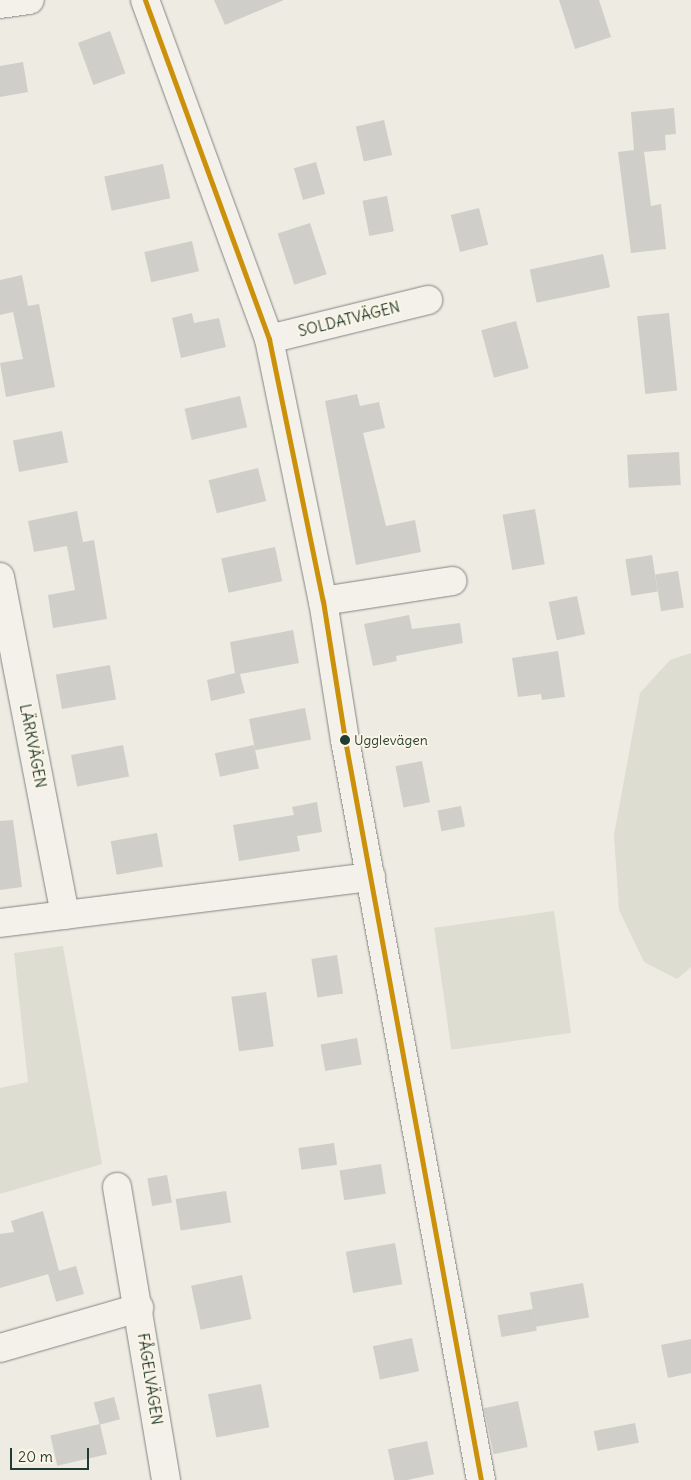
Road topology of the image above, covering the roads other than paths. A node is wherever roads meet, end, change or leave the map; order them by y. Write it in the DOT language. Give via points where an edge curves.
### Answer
graph roads {
  1 [pos="30,0"];
  2 [pos="145,0"];
  3 [pos="0,4"];
  4 [pos="428,300"];
  5 [pos="269,339"];
  6 [pos="0,578"];
  7 [pos="452,581"];
  8 [pos="323,601"];
  9 [pos="371,877"];
  10 [pos="66,915"];
  11 [pos="0,923"];
  12 [pos="117,1187"];
  13 [pos="139,1308"];
  14 [pos="0,1348"];
  15 [pos="166,1480"];
  16 [pos="481,1480"];
  1 -- 3 [label="street"];
  2 -- 5 [label="street"];
  4 -- 5 [label="street, SOLDATVÄGEN"];
  5 -- 8 [label="street"];
  6 -- 10 [label="street, LÄRKVÄGEN"];
  7 -- 8 [label="street"];
  8 -- 9 [label="street"];
  9 -- 10 [label="street"];
  9 -- 16 [label="street"];
  10 -- 11 [label="street"];
  12 -- 13 [label="street, FÅGELVÄGEN"];
  13 -- 14 [label="street"];
  13 -- 15 [label="street, FÅGELVÄGEN"];
}
